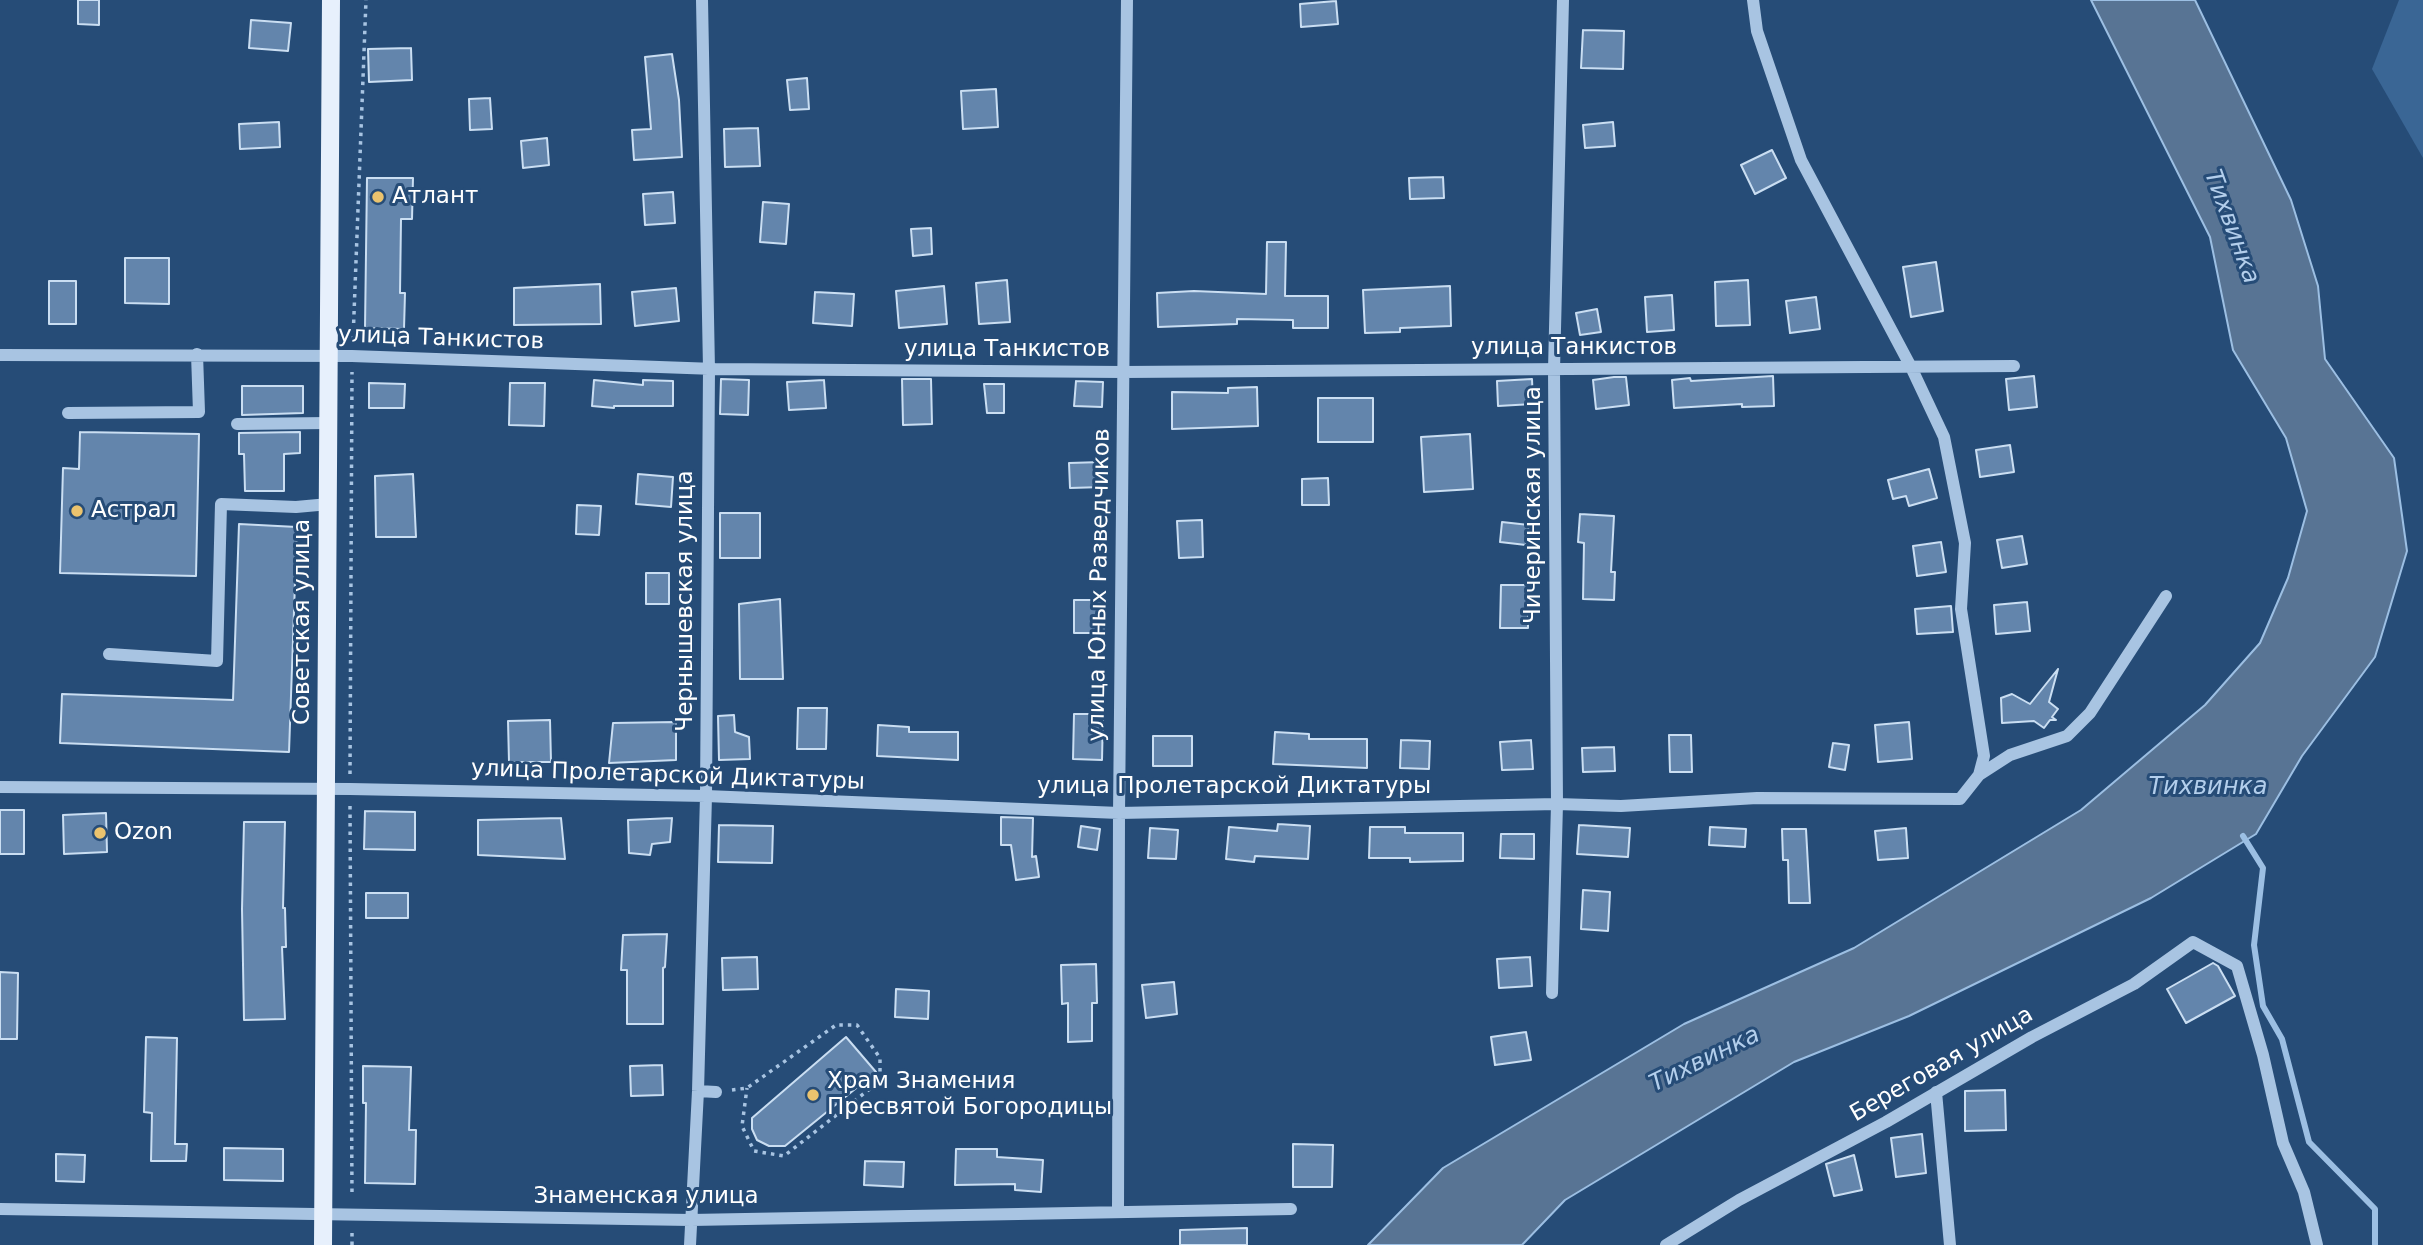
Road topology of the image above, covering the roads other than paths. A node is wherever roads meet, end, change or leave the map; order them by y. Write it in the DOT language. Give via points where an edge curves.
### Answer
graph roads {
  1 [pos="331,0"];
  2 [pos="702,0"];
  3 [pos="1127,0"];
  4 [pos="1563,0"];
  5 [pos="1753,0"];
  6 [pos="197,354"];
  7 [pos="0,355"];
  8 [pos="329,356"];
  9 [pos="2014,366"];
  10 [pos="1911,367"];
  11 [pos="709,369"];
  12 [pos="1554,370"];
  13 [pos="1123,372"];
  14 [pos="68,413"];
  15 [pos="329,423"];
  16 [pos="237,424"];
  17 [pos="328,504"];
  18 [pos="2166,596"];
  19 [pos="109,654"];
  20 [pos="1979,775"];
  21 [pos="0,787"];
  22 [pos="327,789"];
  23 [pos="706,796"];
  24 [pos="1557,804"];
  25 [pos="1119,813"];
  26 [pos="1552,993"];
  27 [pos="698,1091"];
  28 [pos="716,1092"];
  29 [pos="1936,1093"];
  30 [pos="0,1209"];
  31 [pos="1291,1209"];
  32 [pos="1118,1212"];
  33 [pos="324,1215"];
  34 [pos="691,1220"];
  35 [pos="323,1245"];
  36 [pos="690,1245"];
  37 [pos="1666,1245"];
  38 [pos="1950,1245"];
  39 [pos="2317,1245"];
  1 -- 8 [label="main road, Советская улица"];
  2 -- 11 [label="street, Чернышевская улица"];
  3 -- 13 [label="street, улица Юных Разведчиков"];
  4 -- 12 [label="street, Чичеринская улица"];
  5 -- 10 [label="street" via="1757,31 1801,160"];
  6 -- 7 [label="street, улица Танкистов"];
  6 -- 8 [label="street, улица Танкистов"];
  6 -- 14 [label="street" via="198,412"];
  8 -- 11 [label="street, улица Танкистов"];
  8 -- 15 [label="main road, Советская улица"];
  9 -- 10 [label="street, улица Танкистов"];
  10 -- 12 [label="street, улица Танкистов"];
  10 -- 20 [label="street" via="1944,437 1965,543 1961,609 1984,756"];
  11 -- 13 [label="street, улица Танкистов"];
  11 -- 23 [label="street, Чернышевская улица"];
  12 -- 13 [label="street, улица Танкистов"];
  12 -- 24 [label="street, Чичеринская улица"];
  13 -- 25 [label="street, улица Юных Разведчиков"];
  15 -- 16 [label="street"];
  15 -- 17 [label="main road, Советская улица"];
  17 -- 19 [label="street" via="221,504 217,662"];
  17 -- 22 [label="main road, Советская улица"];
  18 -- 20 [label="street, улица Пролетарской Диктатуры" via="2090,713 2067,736 2010,755"];
  20 -- 24 [label="street, улица Пролетарской Диктатуры" via="1960,799 1757,798 1621,806"];
  21 -- 22 [label="street, улица Пролетарской Диктатуры"];
  22 -- 23 [label="street, улица Пролетарской Диктатуры"];
  22 -- 33 [label="main road, Советская улица"];
  23 -- 25 [label="street, улица Пролетарской Диктатуры"];
  23 -- 27 [label="street, Чернышевская улица"];
  24 -- 25 [label="street, улица Пролетарской Диктатуры"];
  24 -- 26 [label="street, Чичеринская улица"];
  25 -- 32 [label="street, улица Юных Разведчиков"];
  27 -- 28 [label="street"];
  27 -- 34 [label="street, Чернышевская улица"];
  29 -- 37 [label="street, Береговая улица"];
  29 -- 38 [label="street"];
  29 -- 39 [label="street, Береговая улица" via="2134,984 2193,942 2238,966 2283,1143 2304,1192"];
  30 -- 33 [label="street, Знаменская улица"];
  31 -- 32 [label="street, Знаменская улица"];
  32 -- 34 [label="street, Знаменская улица"];
  33 -- 34 [label="street, Знаменская улица"];
  33 -- 35 [label="main road, Советская улица"];
  34 -- 36 [label="street, Чернышевская улица"];
}
